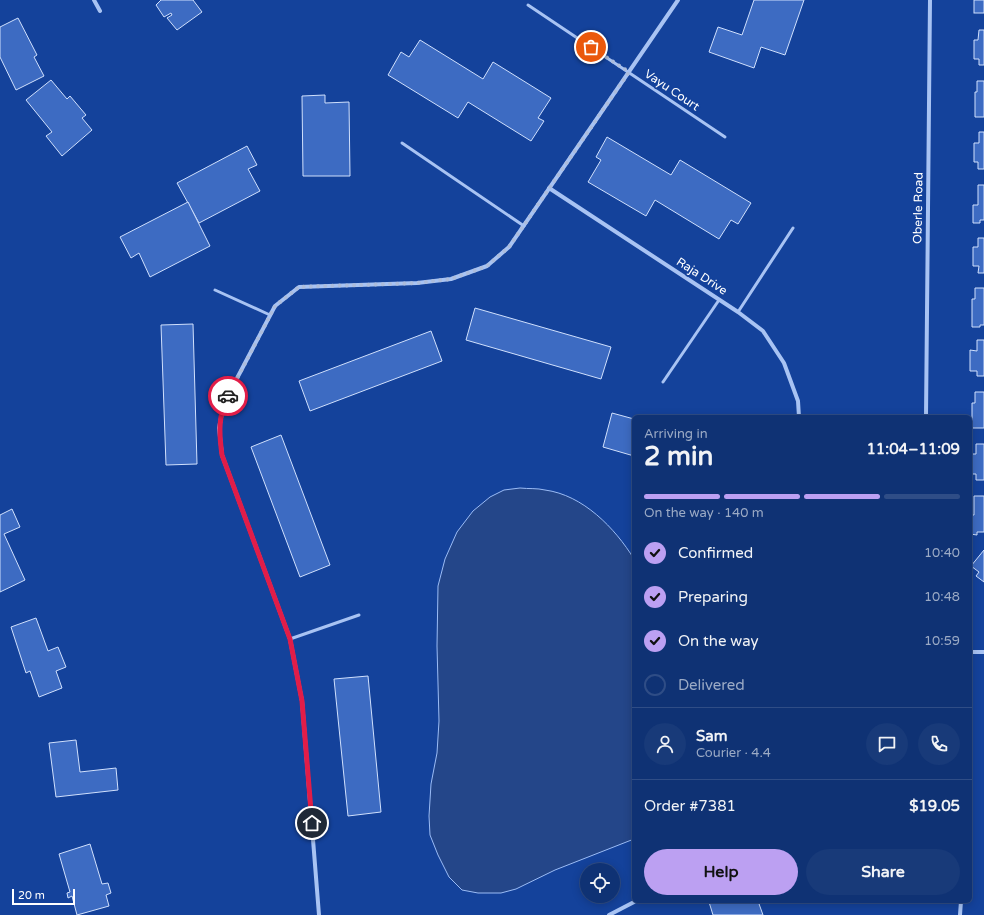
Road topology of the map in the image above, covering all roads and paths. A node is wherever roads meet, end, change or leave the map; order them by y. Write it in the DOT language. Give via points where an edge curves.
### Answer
graph roads {
  1 [pos="94,0"];
  2 [pos="678,0"];
  3 [pos="930,0"];
  4 [pos="528,5"];
  5 [pos="100,11"];
  6 [pos="629,72"];
  7 [pos="725,137"];
  8 [pos="402,142"];
  9 [pos="549,188"];
  10 [pos="524,226"];
  11 [pos="792,228"];
  12 [pos="215,290"];
  13 [pos="719,300"];
  14 [pos="738,312"];
  15 [pos="270,315"];
  16 [pos="663,382"];
  17 [pos="799,415"];
  18 [pos="926,415"];
  19 [pos="359,615"];
  20 [pos="290,639"];
  21 [pos="972,652"];
  22 [pos="984,652"];
  23 [pos="632,903"];
  24 [pos="961,903"];
  25 [pos="319,915"];
  26 [pos="609,915"];
  27 [pos="960,915"];
  1 -- 5 [label="street"];
  2 -- 6 [label="street"];
  3 -- 18 [label="street, Oberle Road"];
  4 -- 6 [label="lane, Vayu Court"];
  6 -- 7 [label="lane, Vayu Court"];
  6 -- 9 [label="street"];
  8 -- 10 [label="lane"];
  9 -- 10 [label="street"];
  9 -- 13 [label="street, Raja Drive"];
  10 -- 15 [label="street" via="509,247 487,266 451,279 417,283 299,287 275,306"];
  11 -- 14 [label="lane"];
  12 -- 15 [label="lane"];
  13 -- 14 [label="street, Raja Drive"];
  13 -- 16 [label="lane"];
  14 -- 17 [label="street, Raja Drive" via="763,331 784,363 798,401"];
  15 -- 20 [label="street" via="224,403 219,428 222,455"];
  19 -- 20 [label="lane"];
  20 -- 25 [label="street" via="302,701"];
  21 -- 22 [label="street"];
  23 -- 26 [label="street"];
  24 -- 27 [label="street"];
}
